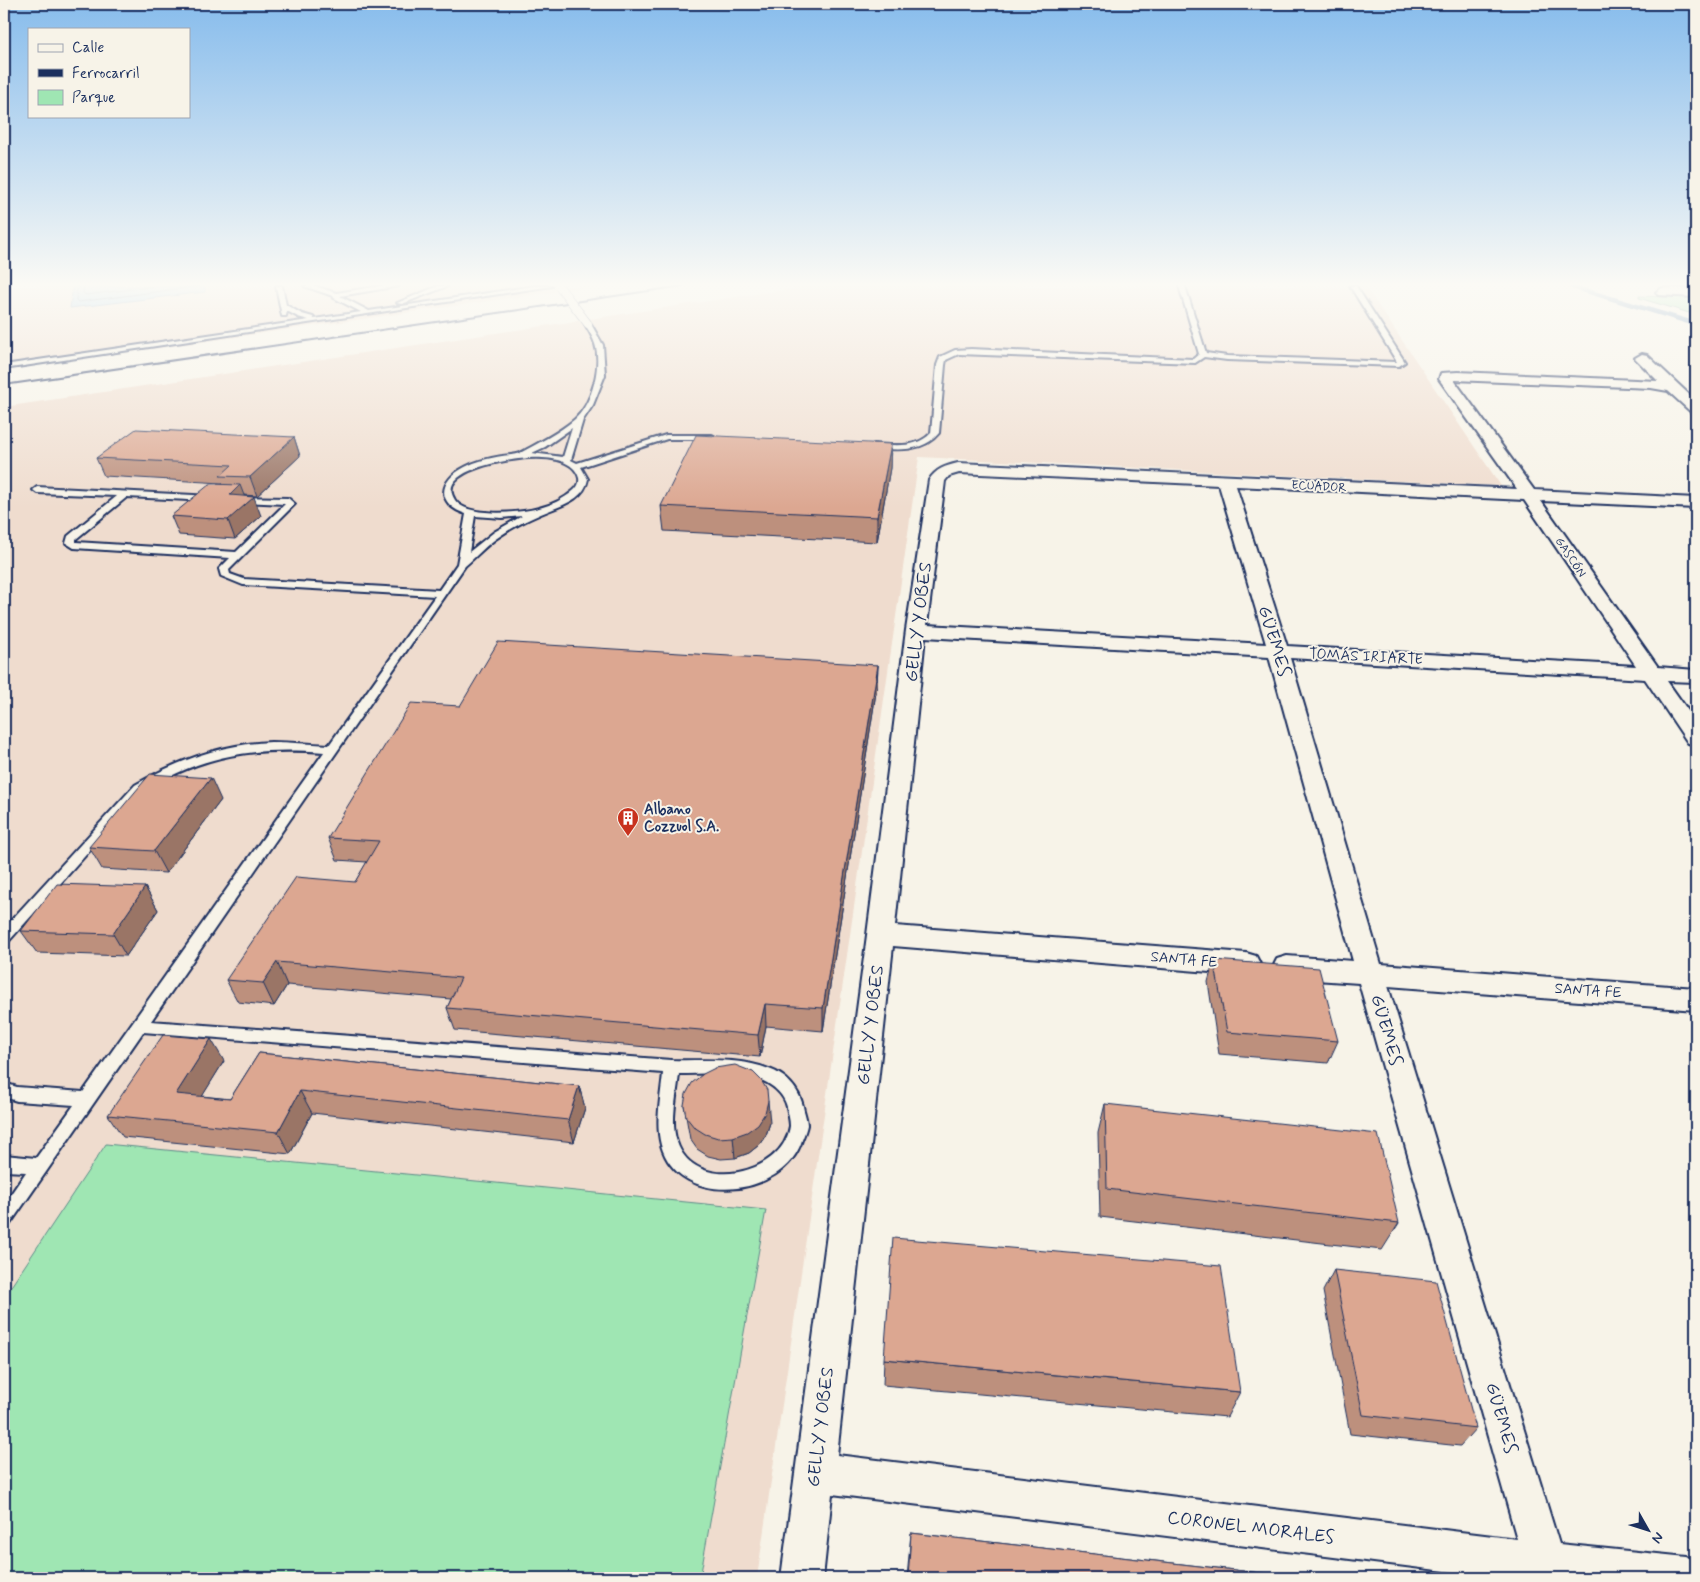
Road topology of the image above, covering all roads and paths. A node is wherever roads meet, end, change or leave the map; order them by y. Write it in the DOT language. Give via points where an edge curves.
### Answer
graph roads {
  1 [pos="52,360"];
  2 [pos="600,360"];
  3 [pos="943,360"];
  4 [pos="1279,360"];
  5 [pos="1400,360"];
  6 [pos="1644,360"];
  7 [pos="4,367"];
  8 [pos="1673,387"];
  9 [pos="1696,409"];
  10 [pos="579,420"];
  11 [pos="719,438"];
  12 [pos="863,445"];
  13 [pos="520,455"];
  14 [pos="566,461"];
  15 [pos="576,466"];
  16 [pos="943,473"];
  17 [pos="1226,481"];
  18 [pos="37,490"];
  19 [pos="125,494"];
  20 [pos="1528,495"];
  21 [pos="1696,503"];
  22 [pos="471,512"];
  23 [pos="538,512"];
  24 [pos="237,555"];
  25 [pos="462,564"];
  26 [pos="442,593"];
  27 [pos="916,630"];
  28 [pos="1278,651"];
  29 [pos="1651,673"];
  30 [pos="1696,676"];
  31 [pos="1696,738"];
  32 [pos="333,750"];
  33 [pos="881,935"];
  34 [pos="4,936"];
  35 [pos="1370,974"];
  36 [pos="1696,999"];
  37 [pos="139,1026"];
  38 [pos="671,1067"];
  39 [pos="4,1090"];
  40 [pos="87,1100"];
  41 [pos="4,1163"];
  42 [pos="40,1166"];
  43 [pos="4,1218"];
  44 [pos="814,1472"];
  45 [pos="1547,1571"];
  46 [pos="802,1578"];
  47 [pos="1687,1578"];
  1 -- 7 [label="lane"];
  2 -- 10 [label="lane, bridge" via="601,374 589,405"];
  3 -- 12 [label="lane" via="935,433 930,441 906,447"];
  4 -- 5 [label="lane" via="1399,364"];
  6 -- 8 [label="street"];
  8 -- 9 [label="street"];
  8 -- 20 [label="street, GASCÓN" via="1446,376"];
  10 -- 13 [label="lane" via="542,445"];
  10 -- 14 [label="lane"];
  11 -- 15 [label="lane" via="666,438"];
  13 -- 14 [label="lane"];
  13 -- 22 [label="lane" via="488,461 454,479 448,487 452,502"];
  14 -- 15 [label="lane"];
  15 -- 23 [label="lane" via="583,482 579,490 570,498"];
  16 -- 17 [label="street, ECUADOR" via="958,468"];
  16 -- 27 [label="street, GELLY Y OBES" via="937,480"];
  17 -- 20 [label="street, ECUADOR"];
  17 -- 28 [label="street, GÜEMES"];
  18 -- 19 [label="lane"];
  19 -- 24 [label="lane" via="288,501 290,504"];
  19 -- 24 [label="lane" via="71,538 71,543 77,546"];
  20 -- 21 [label="street, ECUADOR"];
  20 -- 29 [label="street, GASCÓN"];
  22 -- 23 [label="lane" via="491,516"];
  22 -- 25 [label="lane"];
  23 -- 25 [label="lane" via="485,542"];
  24 -- 26 [label="lane" via="224,569 226,576 243,582"];
  25 -- 26 [label="lane"];
  26 -- 32 [label="lane"];
  27 -- 28 [label="street, TOMÁS IRIARTE"];
  27 -- 33 [label="street, GELLY Y OBES"];
  28 -- 29 [label="street, TOMÁS IRIARTE"];
  28 -- 35 [label="street, GÜEMES"];
  29 -- 30 [label="street, TOMÁS IRIARTE"];
  29 -- 31 [label="street, GASCÓN"];
  32 -- 34 [label="lane" via="260,747 230,752 160,774 139,788"];
  32 -- 37 [label="lane"];
  33 -- 35 [label="street, SANTA FE"];
  33 -- 44 [label="street, GELLY Y OBES"];
  35 -- 36 [label="street, SANTA FE"];
  35 -- 45 [label="street, GÜEMES"];
  37 -- 38 [label="lane"];
  37 -- 40 [label="lane"];
  38 -- 38 [label="lane" via="740,1069 760,1072 777,1081 790,1093 797,1110 798,1128 792,1146 780,1162 762,1175 740,1182 717,1182 696,1176 680,1163 670,1146 668,1127"];
  39 -- 40 [label="lane"];
  40 -- 42 [label="lane"];
  41 -- 42 [label="lane"];
  42 -- 43 [label="lane"];
  44 -- 45 [label="street, CORONEL MORALES"];
  44 -- 46 [label="street, GELLY Y OBES"];
  45 -- 47 [label="street, CORONEL MORALES"];
}
